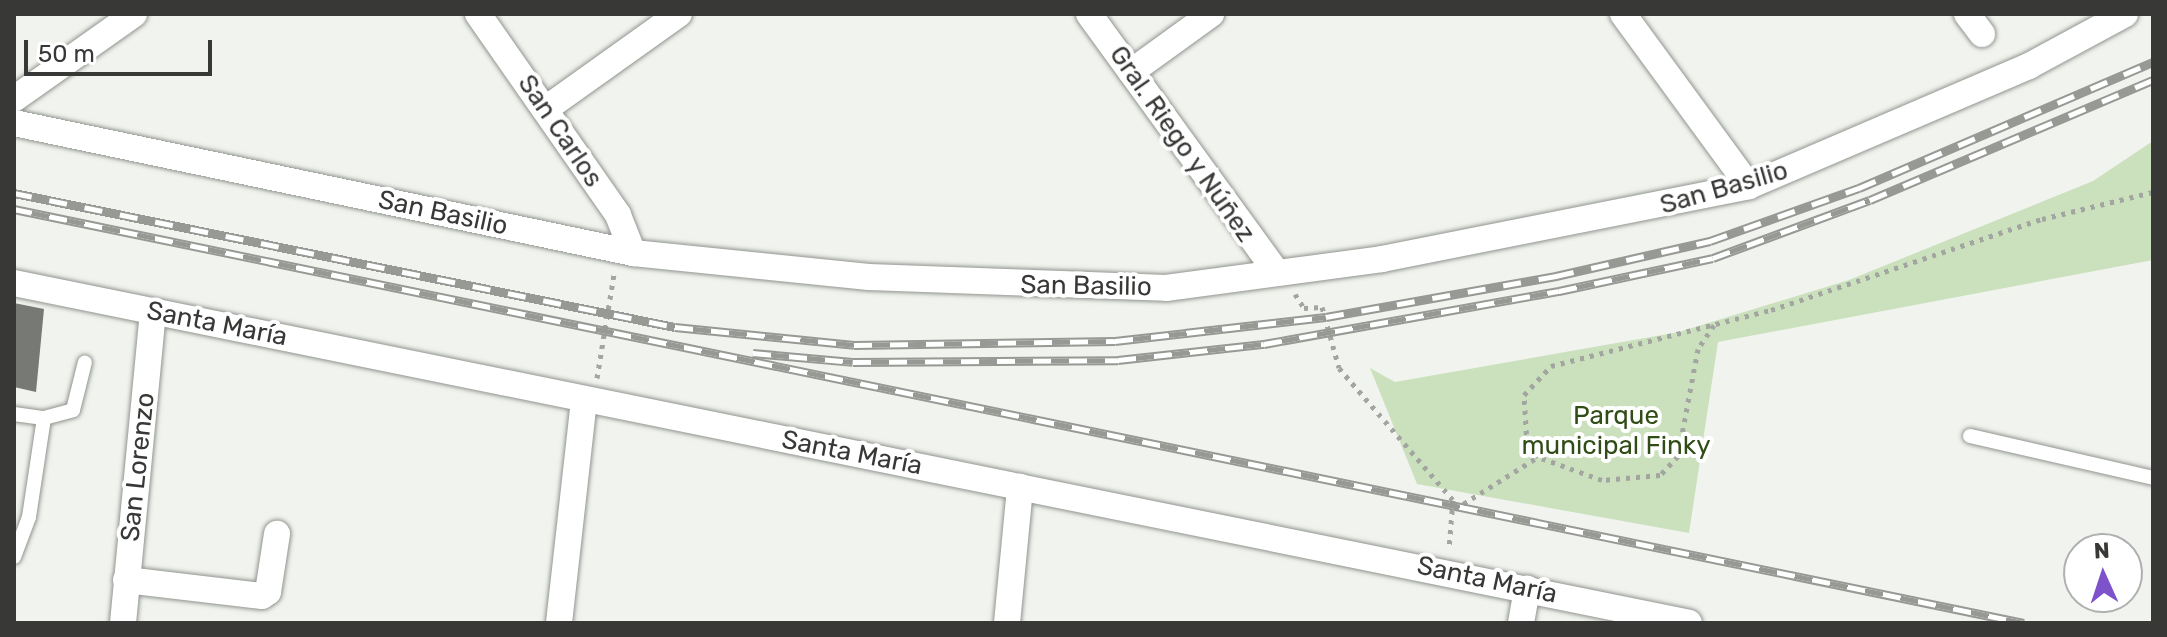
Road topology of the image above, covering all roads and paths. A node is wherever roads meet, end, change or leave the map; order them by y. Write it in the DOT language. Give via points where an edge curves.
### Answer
graph roads {
  1 [pos="134,14"];
  2 [pos="478,14"];
  3 [pos="679,14"];
  4 [pos="1089,14"];
  5 [pos="1211,14"];
  6 [pos="1623,14"];
  7 [pos="2125,14"];
  8 [pos="1131,72"];
  9 [pos="14,99"];
  10 [pos="547,108"];
  11 [pos="14,123"];
  12 [pos="1749,186"];
  13 [pos="2153,192"];
  14 [pos="626,252"];
  15 [pos="1277,273"];
  16 [pos="14,283"];
  17 [pos="153,311"];
  18 [pos="1714,325"];
  19 [pos="85,362"];
  20 [pos="584,399"];
  21 [pos="14,414"];
  22 [pos="44,418"];
  23 [pos="1970,436"];
  24 [pos="1538,457"];
  25 [pos="2153,478"];
  26 [pos="1020,487"];
  27 [pos="1455,509"];
  28 [pos="277,534"];
  29 [pos="14,557"];
  30 [pos="1445,570"];
  31 [pos="126,580"];
  32 [pos="1527,589"];
  33 [pos="123,623"];
  34 [pos="559,623"];
  35 [pos="1007,623"];
  36 [pos="1521,623"];
  37 [pos="1689,623"];
  1 -- 9 [label="street"];
  2 -- 10 [label="street, San Carlos"];
  3 -- 10 [label="street"];
  4 -- 8 [label="street, Gral. Riego y Núñez"];
  5 -- 8 [label="street"];
  6 -- 12 [label="street"];
  7 -- 12 [label="street, San Basilio" via="2029,66"];
  8 -- 15 [label="street, Gral. Riego y Núñez"];
  10 -- 14 [label="street, San Carlos" via="618,215"];
  11 -- 14 [label="street, San Basilio"];
  12 -- 15 [label="street, San Basilio" via="1567,225"];
  13 -- 18 [label="path" via="2042,219 1868,281"];
  14 -- 15 [label="street, San Basilio" via="758,268 1020,285 1166,288"];
  14 -- 20 [label="path" via="596,383"];
  15 -- 27 [label="path" via="1304,308 1322,307 1339,368"];
  16 -- 17 [label="street, Santa María"];
  17 -- 20 [label="street, Santa María"];
  17 -- 31 [label="street, San Lorenzo"];
  18 -- 24 [label="path" via="1551,366 1524,395 1524,436"];
  18 -- 24 [label="path" via="1698,349 1681,446 1670,468 1660,475 1619,481"];
  19 -- 22 [label="lane" via="73,410"];
  20 -- 26 [label="street, Santa María"];
  20 -- 34 [label="street"];
  21 -- 22 [label="lane"];
  22 -- 29 [label="lane" via="29,517"];
  23 -- 25 [label="lane"];
  24 -- 27 [label="path"];
  26 -- 30 [label="street, Santa María"];
  26 -- 35 [label="street"];
  27 -- 30 [label="path"];
  28 -- 31 [label="street" via="268,592 262,596"];
  30 -- 32 [label="street, Santa María"];
  31 -- 33 [label="street, San Lorenzo"];
  32 -- 36 [label="street"];
  32 -- 37 [label="street, Santa María"];
}
